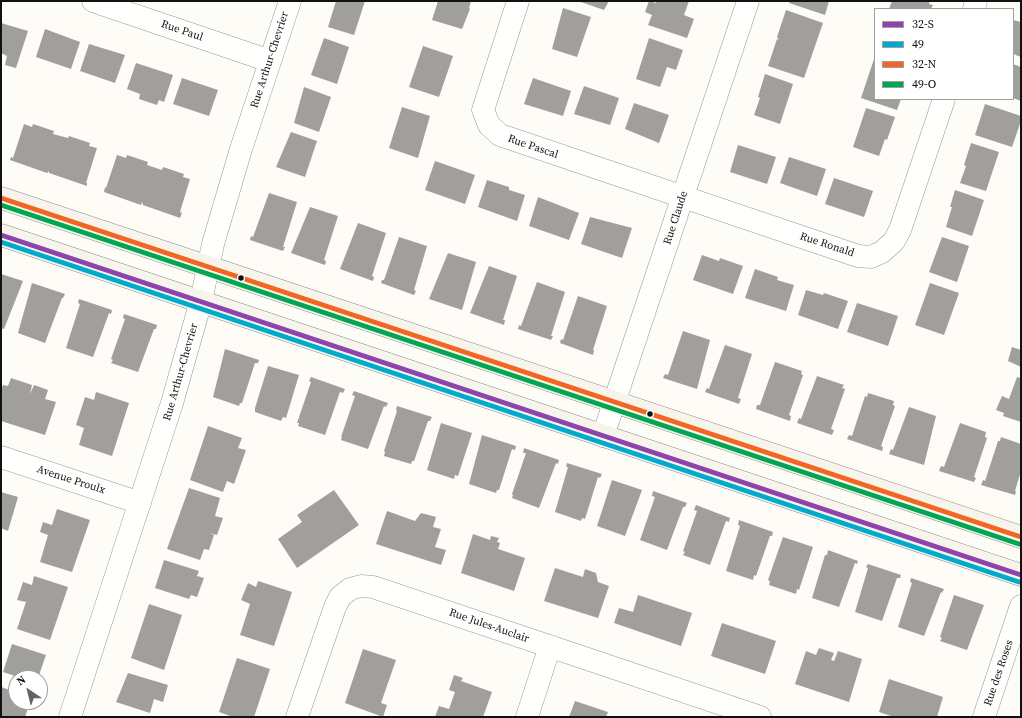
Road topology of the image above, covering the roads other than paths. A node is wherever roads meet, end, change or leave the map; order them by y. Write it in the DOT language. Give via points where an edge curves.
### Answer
graph roads {
  1 [pos="93,1"];
  2 [pos="290,1"];
  3 [pos="518,1"];
  4 [pos="748,1"];
  5 [pos="270,61"];
  6 [pos="944,100"];
  7 [pos="1,198"];
  8 [pos="682,198"];
  9 [pos="1,235"];
  10 [pos="208,266"];
  11 [pos="201,301"];
  12 [pos="615,403"];
  13 [pos="603,436"];
  14 [pos="1,457"];
  15 [pos="140,503"];
  16 [pos="1021,537"];
  17 [pos="1021,575"];
  18 [pos="1021,606"];
  19 [pos="550,646"];
  20 [pos="70,717"];
  21 [pos="297,717"];
  22 [pos="527,717"];
  23 [pos="758,717"];
  24 [pos="984,717"];
  1 -- 5 [label="street, Rue Paul"];
  2 -- 5 [label="street, Rue Arthur-Chevrier"];
  3 -- 8 [label="street, Rue Pascal" via="483,110 489,125 500,135"];
  4 -- 8 [label="street, Rue Claude"];
  5 -- 10 [label="street, Rue Arthur-Chevrier" via="241,149"];
  6 -- 8 [label="street, Rue Ronald" via="900,230 894,241 882,252 858,256"];
  7 -- 10 [label="main road"];
  8 -- 12 [label="street, Rue Claude"];
  9 -- 11 [label="main road"];
  10 -- 11 [label="street, Rue Arthur-Chevrier"];
  10 -- 12 [label="main road"];
  11 -- 13 [label="main road"];
  11 -- 15 [label="street, Rue Arthur-Chevrier"];
  12 -- 13 [label="street, Rue Claude"];
  12 -- 16 [label="main road"];
  13 -- 17 [label="main road"];
  14 -- 15 [label="street, Avenue Proulx"];
  15 -- 20 [label="street, Rue Arthur-Chevrier"];
  18 -- 24 [label="street, Rue des Roses"];
  19 -- 21 [label="street, Rue Jules-Auclair" via="372,587 350,589 340,597 335,607"];
  19 -- 22 [label="street"];
  19 -- 23 [label="street, Rue Jules-Auclair"];
}
